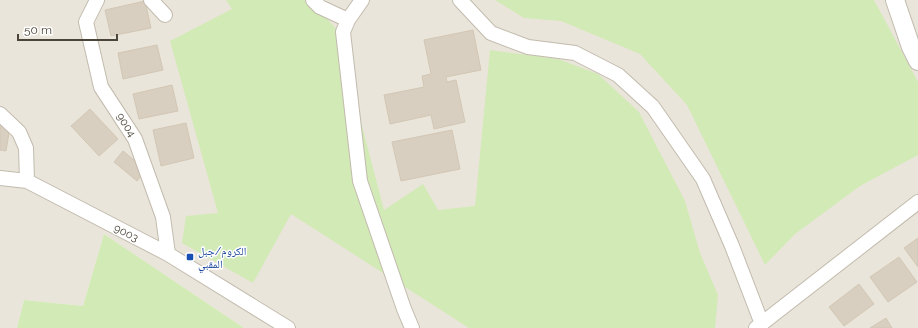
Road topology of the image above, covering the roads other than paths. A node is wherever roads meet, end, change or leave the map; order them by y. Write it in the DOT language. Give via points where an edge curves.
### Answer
graph roads {
  1 [pos="97,0"];
  2 [pos="151,0"];
  3 [pos="313,0"];
  4 [pos="362,0"];
  5 [pos="460,0"];
  6 [pos="895,0"];
  7 [pos="165,15"];
  8 [pos="348,20"];
  9 [pos="918,61"];
  10 [pos="0,114"];
  11 [pos="0,178"];
  12 [pos="27,181"];
  13 [pos="918,202"];
  14 [pos="168,254"];
  15 [pos="759,326"];
  16 [pos="288,328"];
  17 [pos="412,328"];
  1 -- 14 [label="street, 9004" via="86,22 101,86 135,139 163,217"];
  2 -- 7 [label="street"];
  3 -- 8 [label="street" via="320,7"];
  4 -- 8 [label="street"];
  5 -- 15 [label="street" via="491,32 528,46 575,53 618,75 653,107 703,179 732,246"];
  6 -- 9 [label="street"];
  8 -- 17 [label="street" via="343,32 360,180"];
  10 -- 12 [label="street" via="19,132 26,148"];
  11 -- 12 [label="street"];
  12 -- 14 [label="street, 9003"];
  13 -- 15 [label="street"];
  14 -- 16 [label="street, 9003"];
}
